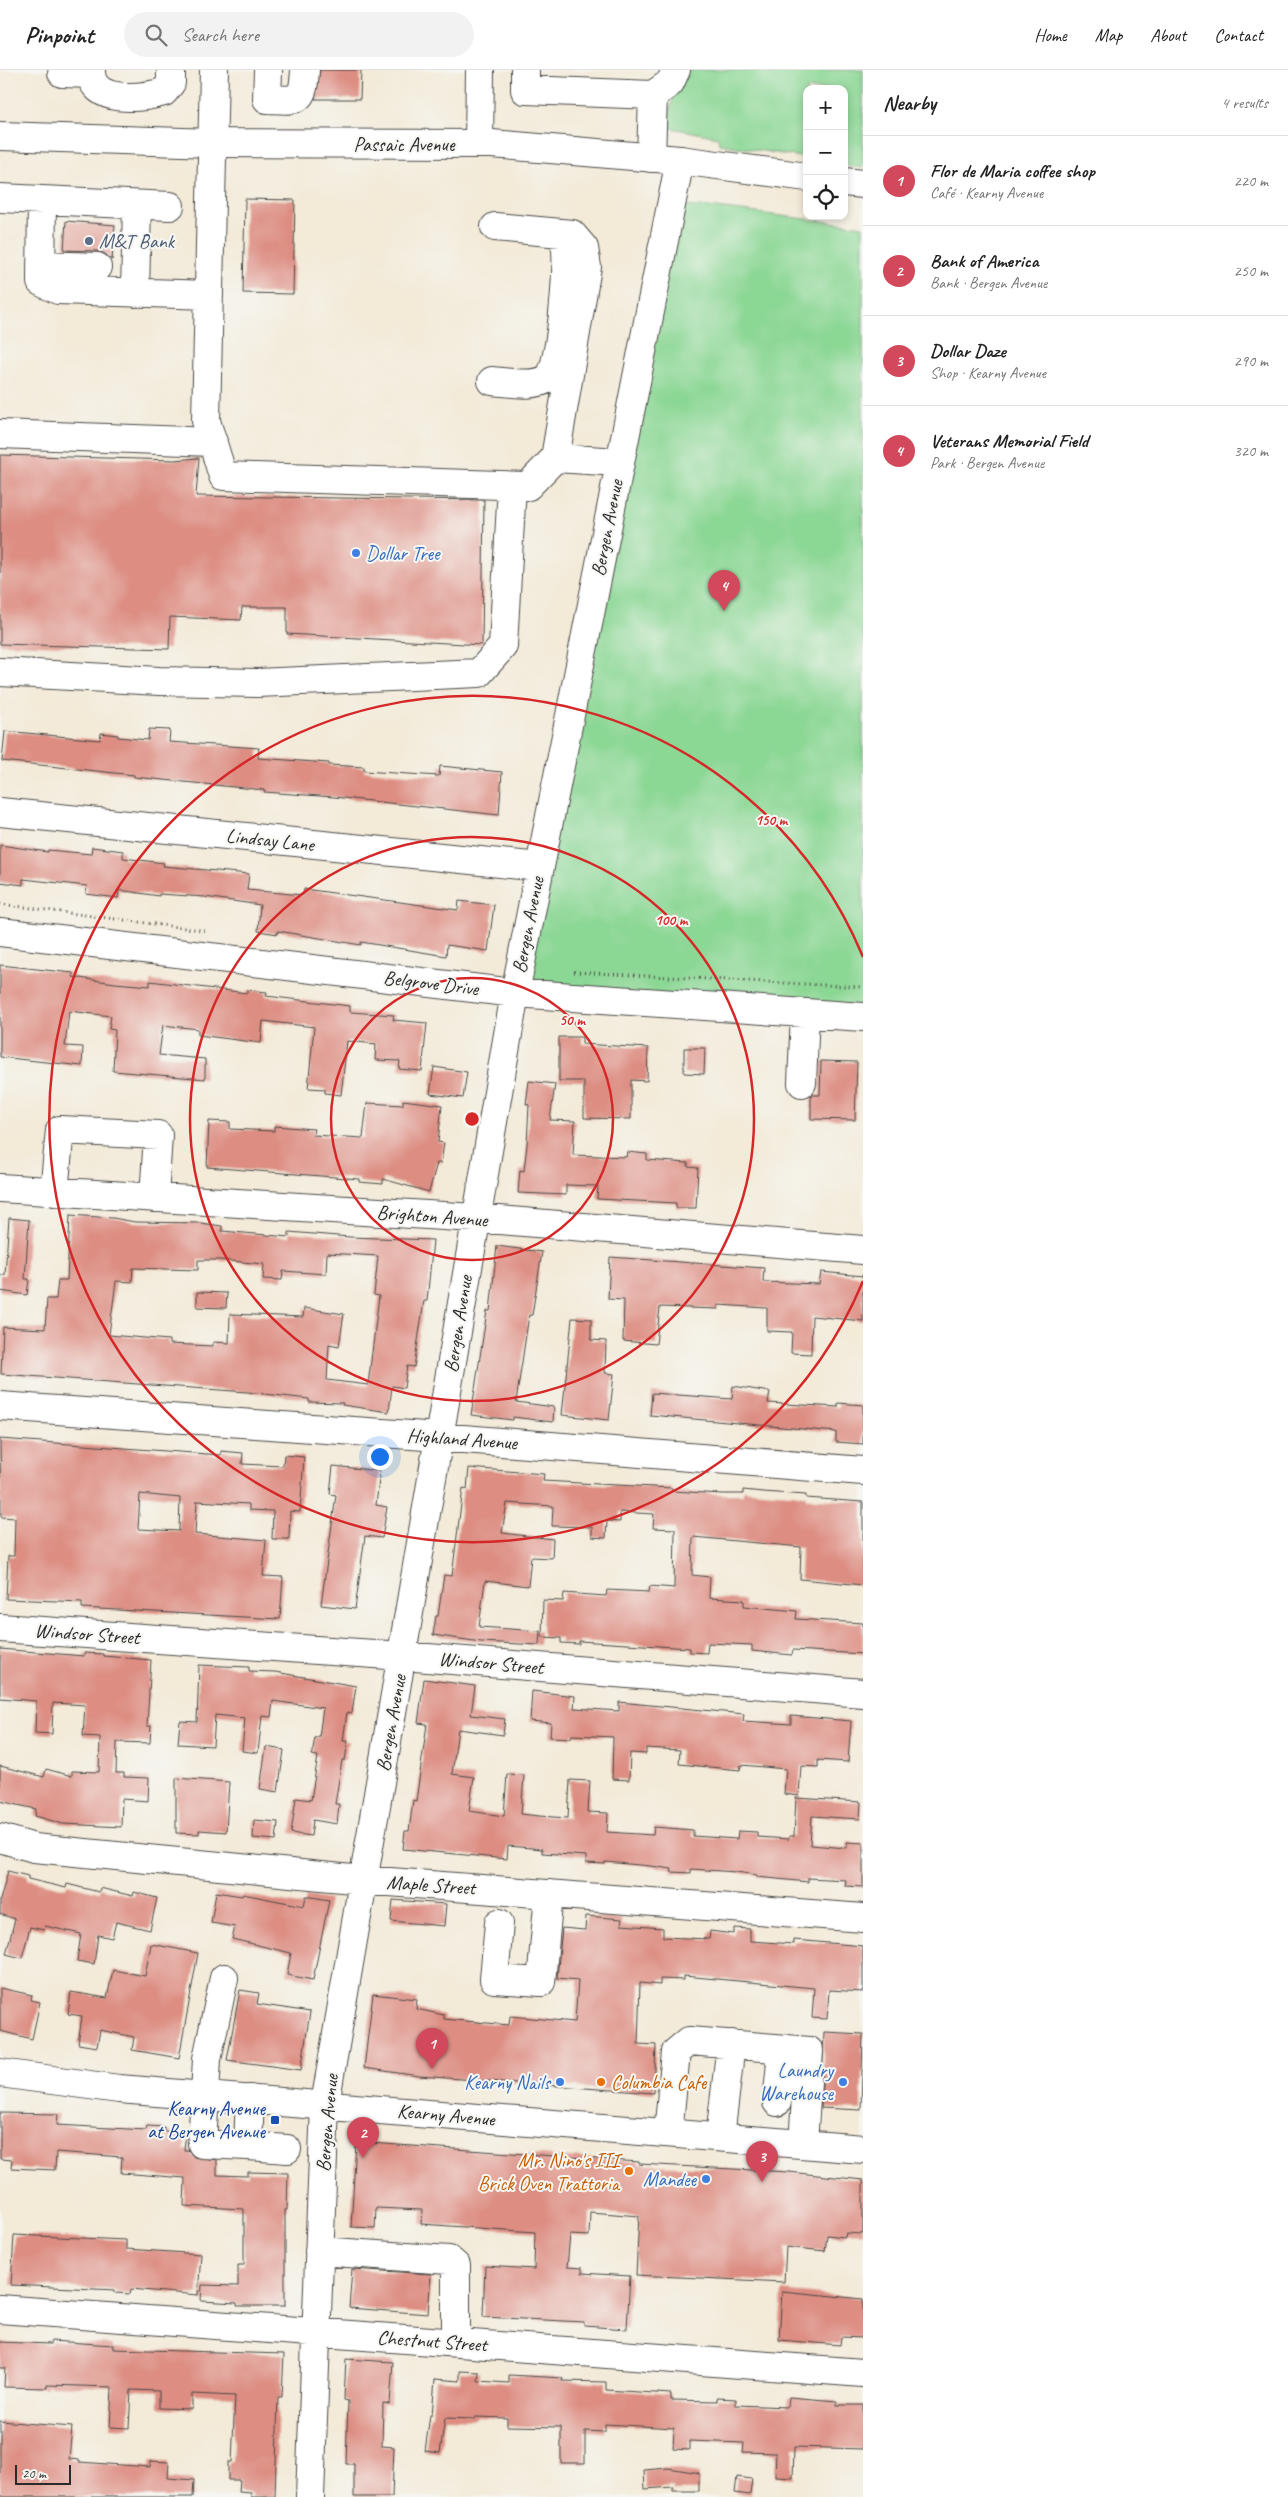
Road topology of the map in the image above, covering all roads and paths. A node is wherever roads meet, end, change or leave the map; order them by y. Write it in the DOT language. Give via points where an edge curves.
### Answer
graph roads {
  1 [pos="171,70"];
  2 [pos="214,70"];
  3 [pos="268,70"];
  4 [pos="305,70"];
  5 [pos="480,70"];
  6 [pos="526,70"];
  7 [pos="676,70"];
  8 [pos="91,72"];
  9 [pos="62,73"];
  10 [pos="652,95"];
  11 [pos="0,136"];
  12 [pos="213,143"];
  13 [pos="479,144"];
  14 [pos="651,158"];
  15 [pos="680,160"];
  16 [pos="803,177"];
  17 [pos="848,182"];
  18 [pos="863,184"];
  19 [pos="0,198"];
  20 [pos="42,200"];
  21 [pos="137,205"];
  22 [pos="170,206"];
  23 [pos="495,227"];
  24 [pos="559,233"];
  25 [pos="41,265"];
  26 [pos="120,274"];
  27 [pos="209,295"];
  28 [pos="492,381"];
  29 [pos="0,434"];
  30 [pos="213,442"];
  31 [pos="555,458"];
  32 [pos="620,462"];
  33 [pos="512,486"];
  34 [pos="0,672"];
  35 [pos="0,812"];
  36 [pos="540,867"];
  37 [pos="0,904"];
  38 [pos="0,932"];
  39 [pos="218,933"];
  40 [pos="567,972"];
  41 [pos="863,987"];
  42 [pos="515,993"];
  43 [pos="805,1013"];
  44 [pos="863,1018"];
  45 [pos="802,1083"];
  46 [pos="0,1188"];
  47 [pos="54,1192"];
  48 [pos="154,1198"];
  49 [pos="475,1218"];
  50 [pos="863,1250"];
  51 [pos="0,1406"];
  52 [pos="439,1436"];
  53 [pos="863,1471"];
  54 [pos="0,1628"];
  55 [pos="403,1656"];
  56 [pos="863,1693"];
  57 [pos="0,1838"];
  58 [pos="363,1880"];
  59 [pos="549,1894"];
  60 [pos="863,1918"];
  61 [pos="499,1923"];
  62 [pos="224,1978"];
  63 [pos="731,2044"];
  64 [pos="775,2048"];
  65 [pos="0,2073"];
  66 [pos="205,2094"];
  67 [pos="250,2099"];
  68 [pos="776,2102"];
  69 [pos="325,2104"];
  70 [pos="668,2133"];
  71 [pos="720,2138"];
  72 [pos="803,2144"];
  73 [pos="248,2146"];
  74 [pos="287,2149"];
  75 [pos="863,2149"];
  76 [pos="319,2251"];
  77 [pos="0,2309"];
  78 [pos="316,2332"];
  79 [pos="456,2342"];
  80 [pos="863,2373"];
  81 [pos="310,2497"];
  1 -- 8 [label="street" via="171,82 164,92 150,96 102,93"];
  2 -- 12 [label="street"];
  3 -- 4 [label="street" via="267,100 299,98 304,92"];
  5 -- 13 [label="street"];
  6 -- 10 [label="street" via="525,90"];
  7 -- 10 [label="street" via="670,83"];
  8 -- 9 [label="street"];
  10 -- 14 [label="street"];
  11 -- 12 [label="street, Passaic Avenue"];
  12 -- 13 [label="street, Passaic Avenue"];
  12 -- 27 [label="street"];
  13 -- 14 [label="street, Passaic Avenue"];
  14 -- 15 [label="street, Passaic Avenue"];
  15 -- 16 [label="street, Passaic Avenue"];
  15 -- 32 [label="street, Bergen Avenue"];
  17 -- 18 [label="street"];
  19 -- 20 [label="street"];
  20 -- 21 [label="street"];
  20 -- 25 [label="street"];
  21 -- 22 [label="street"];
  21 -- 26 [label="street"];
  23 -- 24 [label="street"];
  24 -- 28 [label="street" via="566,247 566,296 555,366 550,377 540,383"];
  24 -- 31 [label="street" via="572,234 584,248 587,268"];
  25 -- 26 [label="street"];
  25 -- 26 [label="street" via="41,282 58,290"];
  26 -- 27 [label="street"];
  27 -- 30 [label="street" via="206,421"];
  29 -- 30 [label="street"];
  30 -- 33 [label="street" via="223,476"];
  31 -- 32 [label="street"];
  31 -- 33 [label="street" via="528,486"];
  32 -- 36 [label="street, Bergen Avenue"];
  33 -- 34 [label="street" via="503,646 479,673 257,683"];
  35 -- 36 [label="street, Lindsay Lane"];
  36 -- 42 [label="street, Bergen Avenue"];
  37 -- 39 [label="path"];
  38 -- 42 [label="street, Belgrove Drive"];
  40 -- 41 [label="path"];
  42 -- 43 [label="street, Belgrove Drive"];
  42 -- 49 [label="street, Bergen Avenue"];
  43 -- 44 [label="street, Belgrove Drive"];
  43 -- 45 [label="street"];
  46 -- 47 [label="street, Brighton Avenue"];
  47 -- 48 [label="street, Brighton Avenue"];
  47 -- 48 [label="street" via="60,1130 158,1135"];
  48 -- 49 [label="street, Brighton Avenue"];
  49 -- 50 [label="street, Brighton Avenue"];
  49 -- 52 [label="street, Bergen Avenue"];
  51 -- 52 [label="street, Highland Avenue"];
  52 -- 53 [label="street, Highland Avenue"];
  52 -- 55 [label="street, Bergen Avenue"];
  54 -- 55 [label="street, Windsor Street"];
  55 -- 56 [label="street, Windsor Street"];
  55 -- 58 [label="street, Bergen Avenue"];
  57 -- 58 [label="street, Maple Street" via="34,1848"];
  58 -- 59 [label="street, Maple Street"];
  58 -- 69 [label="street, Bergen Avenue"];
  59 -- 60 [label="street, Maple Street"];
  59 -- 61 [label="street" via="541,1982 494,1979"];
  62 -- 66 [label="street" via="207,2059"];
  63 -- 64 [label="street"];
  63 -- 70 [label="street" via="690,2041 676,2052"];
  63 -- 71 [label="street"];
  64 -- 68 [label="street" via="781,2063"];
  64 -- 72 [label="street" via="809,2051"];
  65 -- 66 [label="street, Kearny Avenue" via="120,2089"];
  66 -- 67 [label="street, Kearny Avenue"];
  66 -- 73 [label="street" via="202,2144"];
  67 -- 69 [label="street, Kearny Avenue"];
  67 -- 73 [label="street"];
  69 -- 70 [label="street, Kearny Avenue"];
  69 -- 76 [label="street, Bergen Avenue"];
  70 -- 71 [label="street, Kearny Avenue"];
  71 -- 72 [label="street, Kearny Avenue"];
  72 -- 75 [label="street, Kearny Avenue"];
  73 -- 74 [label="street"];
  76 -- 78 [label="street, Bergen Avenue"];
  76 -- 79 [label="street" via="449,2260 456,2266"];
  77 -- 78 [label="street, Chestnut Street"];
  78 -- 79 [label="street, Chestnut Street"];
  78 -- 81 [label="street, Bergen Avenue"];
  79 -- 80 [label="street, Chestnut Street"];
}
